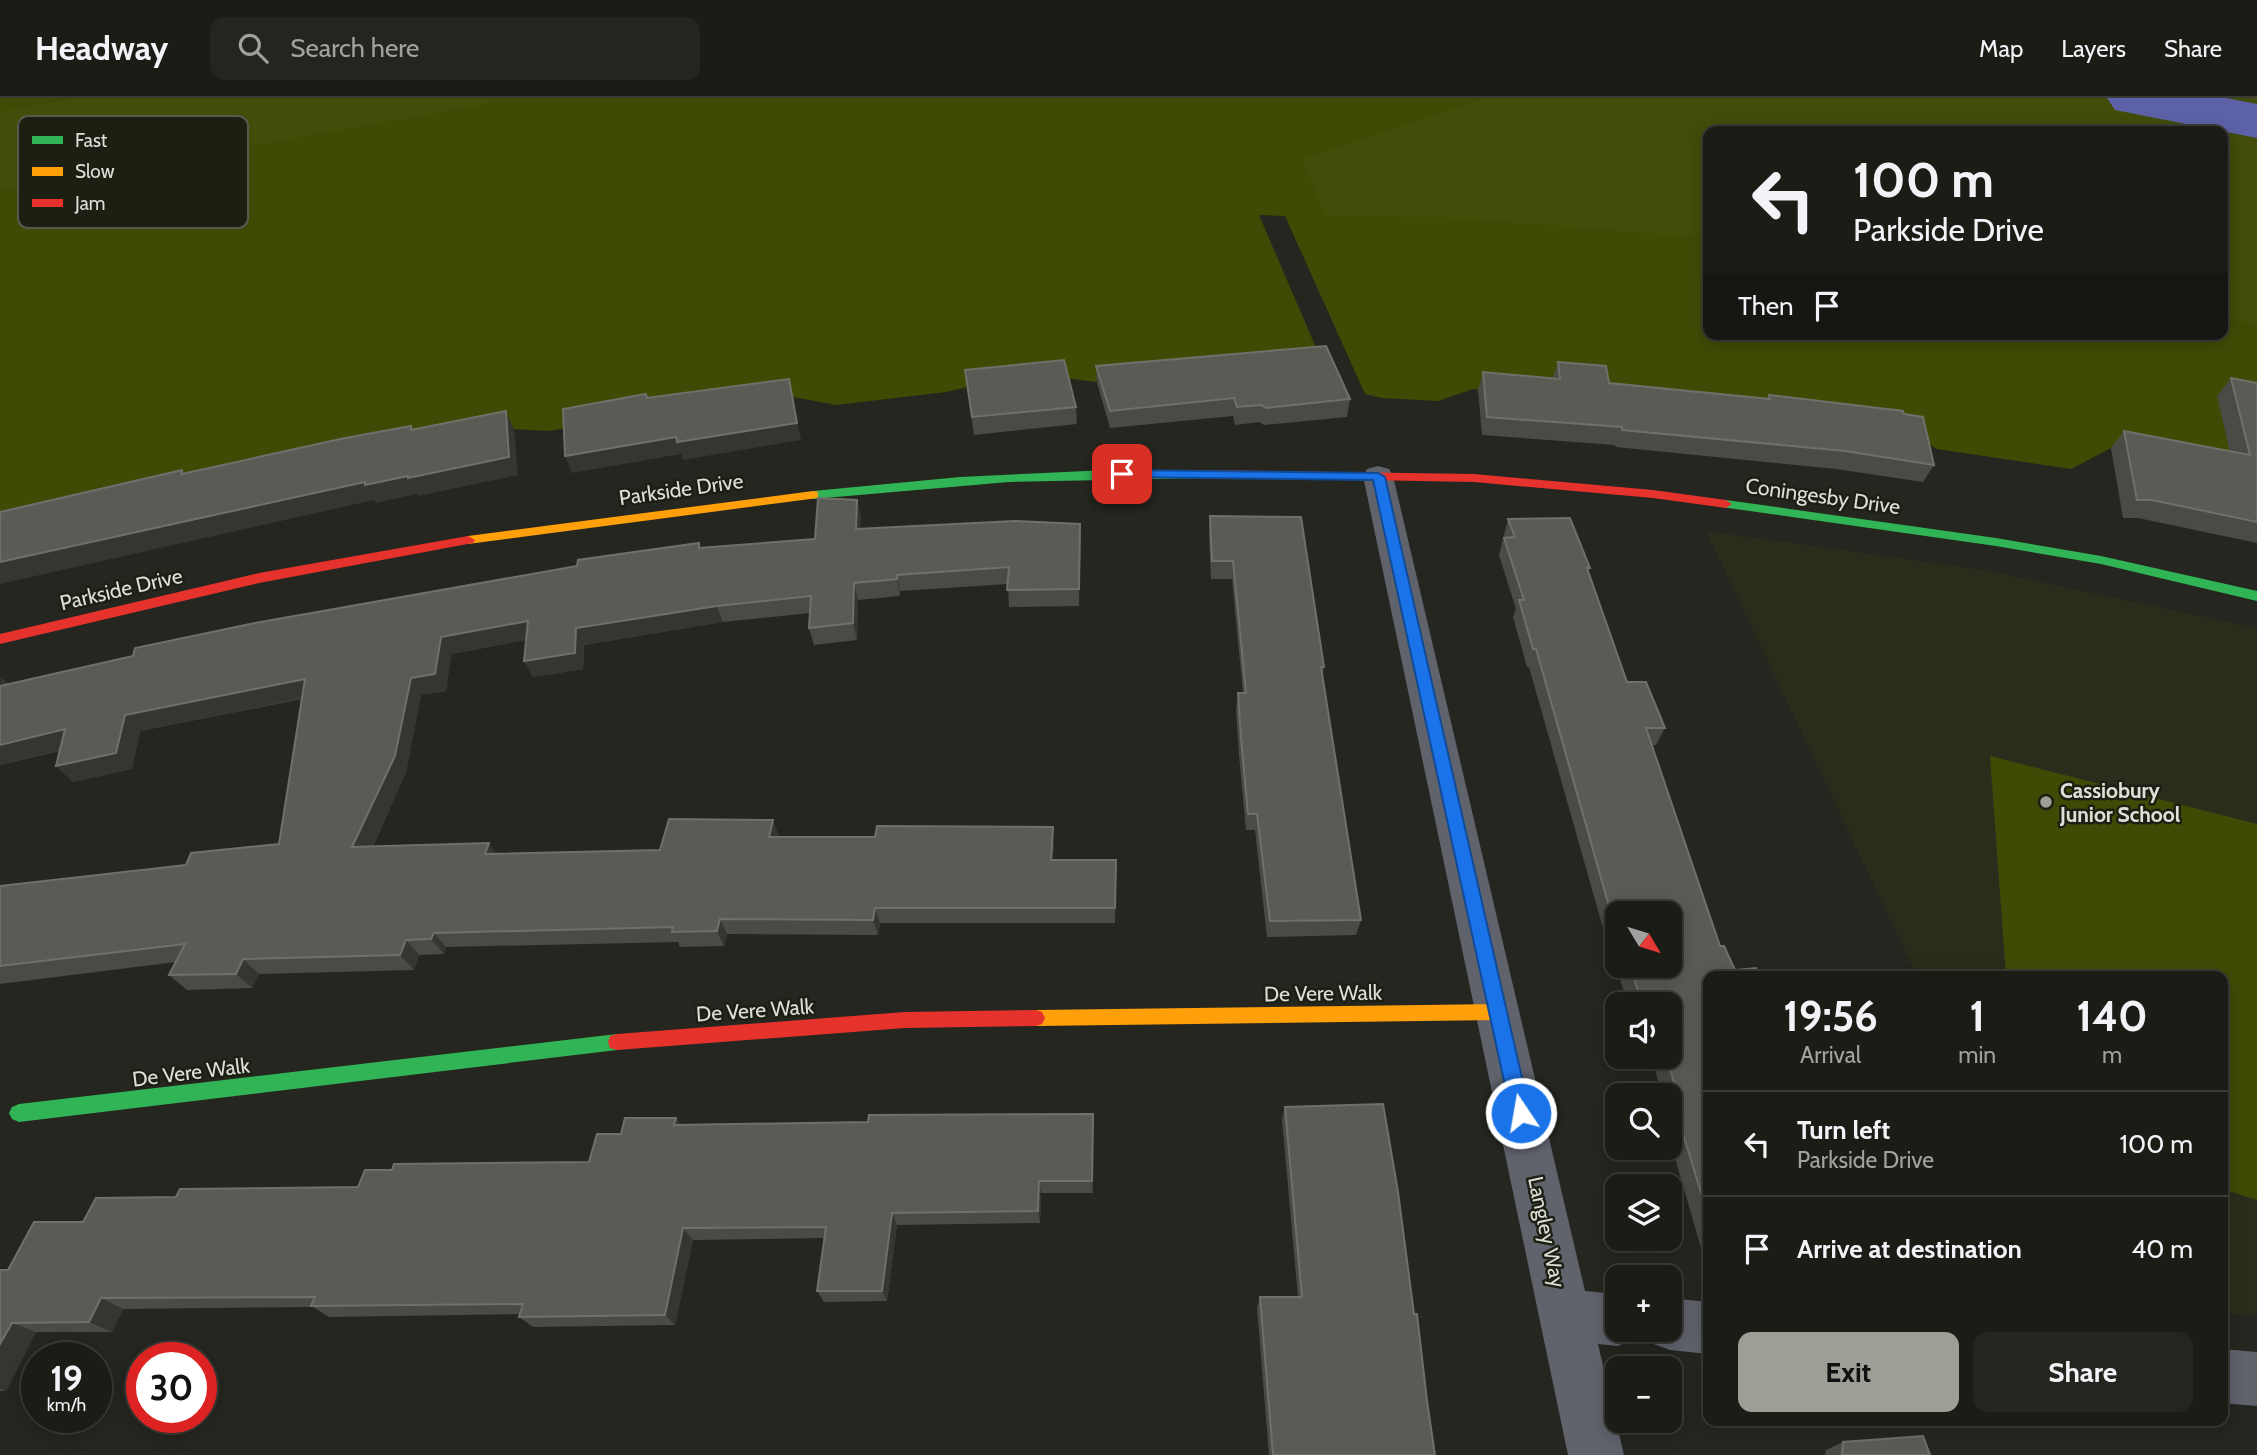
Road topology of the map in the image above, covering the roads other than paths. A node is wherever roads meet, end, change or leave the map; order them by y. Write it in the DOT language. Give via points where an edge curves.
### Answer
graph roads {
  1 [pos="1378,477"];
  2 [pos="2257,596"];
  3 [pos="0,639"];
  4 [pos="1498,1012"];
  5 [pos="19,1113"];
  6 [pos="1565,1315"];
  7 [pos="1605,1319"];
  8 [pos="1682,1325"];
  9 [pos="1703,1327"];
  10 [pos="2228,1377"];
  11 [pos="2257,1379"];
  12 [pos="1596,1455"];
  1 -- 2 [label="street, Coningesby Drive" via="1502,481 1653,494 2101,559"];
  1 -- 3 [label="street, Parkside Drive" via="1148,473 993,479 750,500 417,548 259,578"];
  1 -- 4 [label="street, Langley Way"];
  4 -- 5 [label="street, De Vere Walk" via="905,1020 620,1042"];
  4 -- 6 [label="street, Langley Way"];
  6 -- 7 [label="street"];
  6 -- 12 [label="street, Langley Way"];
  8 -- 9 [label="street"];
  10 -- 11 [label="street"];
}
